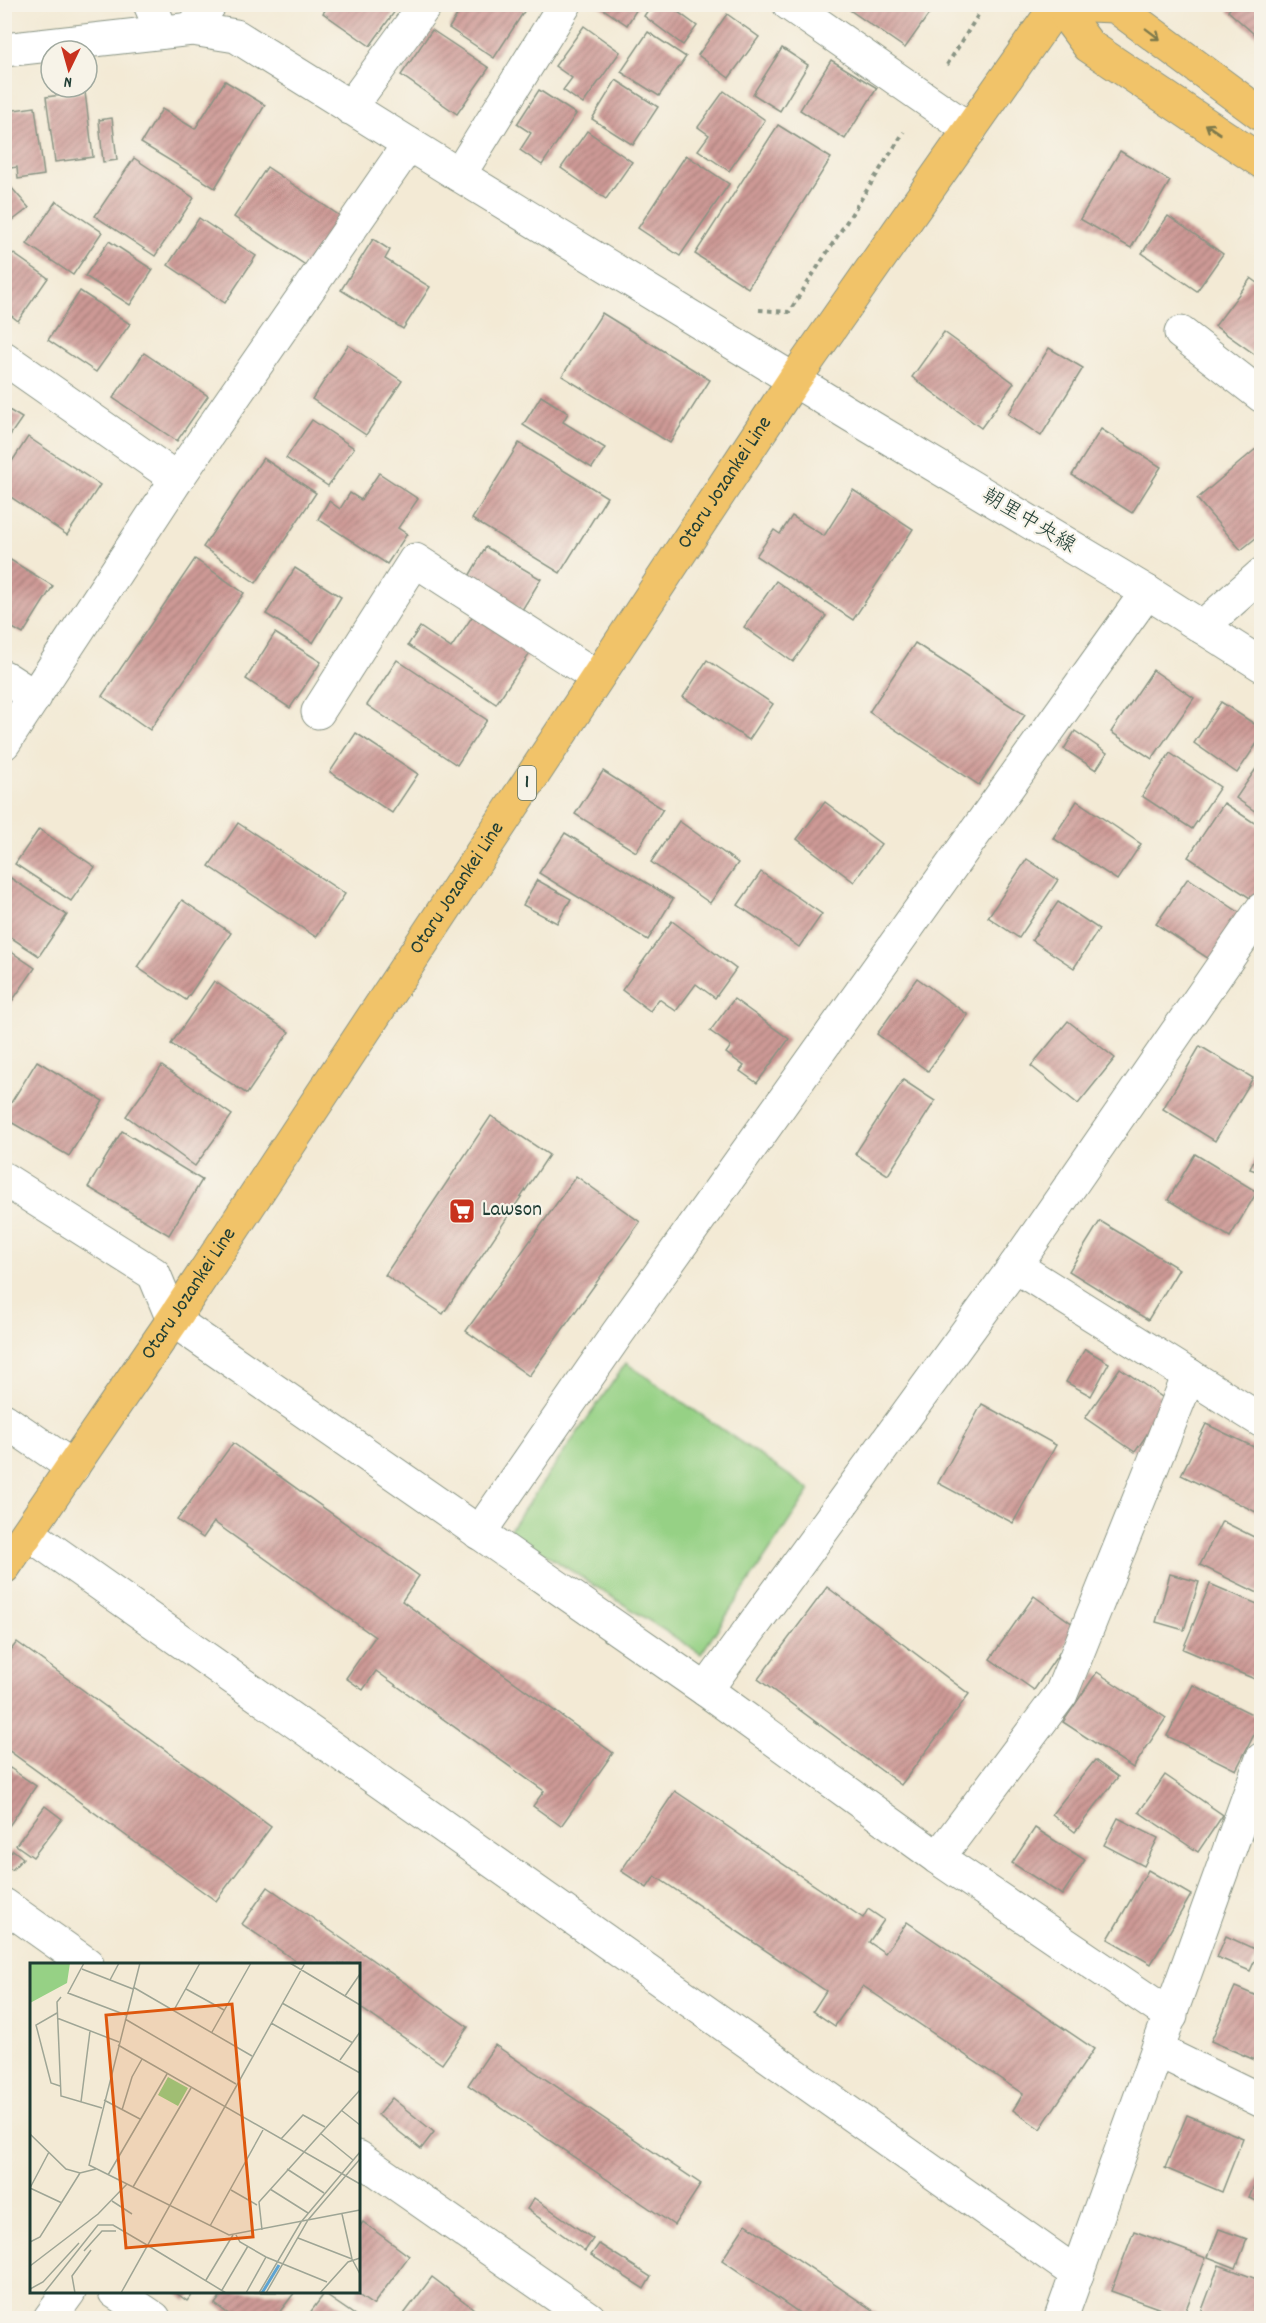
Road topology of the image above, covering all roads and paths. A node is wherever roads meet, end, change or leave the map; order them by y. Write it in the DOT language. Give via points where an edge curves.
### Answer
graph roads {
  1 [pos="426,4"];
  2 [pos="565,4"];
  3 [pos="789,4"];
  4 [pos="985,4"];
  5 [pos="1059,4"];
  6 [pos="178,18"];
  7 [pos="4,50"];
  8 [pos="925,99"];
  9 [pos="350,108"];
  10 [pos="1262,116"];
  11 [pos="970,130"];
  12 [pos="409,144"];
  13 [pos="1262,162"];
  14 [pos="459,175"];
  15 [pos="753,309"];
  16 [pos="1181,333"];
  17 [pos="4,358"];
  18 [pos="794,380"];
  19 [pos="1262,396"];
  20 [pos="177,479"];
  21 [pos="1262,574"];
  22 [pos="1147,592"];
  23 [pos="1202,627"];
  24 [pos="1262,665"];
  25 [pos="4,677"];
  26 [pos="597,677"];
  27 [pos="35,697"];
  28 [pos="318,712"];
  29 [pos="4,743"];
  30 [pos="1262,909"];
  31 [pos="4,1179"];
  32 [pos="1015,1266"];
  33 [pos="173,1320"];
  34 [pos="1189,1375"];
  35 [pos="4,1420"];
  36 [pos="1262,1421"];
  37 [pos="73,1467"];
  38 [pos="28,1533"];
  39 [pos="479,1533"];
  40 [pos="4,1567"];
  41 [pos="706,1690"];
  42 [pos="1262,1759"];
  43 [pos="938,1858"];
  44 [pos="4,1905"];
  45 [pos="84,1963"];
  46 [pos="1171,2016"];
  47 [pos="1159,2051"];
  48 [pos="1262,2101"];
  49 [pos="360,2158"];
  50 [pos="1077,2274"];
  51 [pos="68,2293"];
  52 [pos="116,2293"];
  53 [pos="1072,2315"];
  54 [pos="584,2317"];
  55 [pos="50,2319"];
  56 [pos="154,2319"];
  1 -- 9 [label="street"];
  2 -- 14 [label="street"];
  3 -- 8 [label="street"];
  4 -- 8 [label="path"];
  5 -- 10 [label="main road, one-way" via="1115,6"];
  5 -- 11 [label="main road, Otaru Jozankei Line / 1"];
  13 -- 5 [label="main road, one-way" via="1089,46"];
  6 -- 7 [label="street, 朝里中央線"];
  6 -- 9 [label="street, 朝里中央線" via="236,36"];
  8 -- 11 [label="street"];
  8 -- 15 [label="path" via="789,312"];
  9 -- 12 [label="street, 朝里中央線"];
  11 -- 18 [label="main road, Otaru Jozankei Line / 1"];
  12 -- 14 [label="street, 朝里中央線"];
  12 -- 20 [label="street"];
  14 -- 18 [label="street, 朝里中央線"];
  16 -- 19 [label="street"];
  17 -- 20 [label="street"];
  18 -- 22 [label="street, 朝里中央線"];
  18 -- 26 [label="main road, Otaru Jozankei Line / 1"];
  20 -- 27 [label="street"];
  21 -- 23 [label="street"];
  22 -- 23 [label="street, 朝里中央線"];
  22 -- 39 [label="street"];
  23 -- 24 [label="street, 朝里中央線"];
  25 -- 27 [label="street"];
  26 -- 28 [label="street" via="416,560"];
  26 -- 33 [label="main road, Otaru Jozankei Line / 1"];
  27 -- 29 [label="street"];
  30 -- 32 [label="street"];
  31 -- 33 [label="street" via="154,1274"];
  32 -- 34 [label="street"];
  32 -- 41 [label="street"];
  33 -- 37 [label="main road, Otaru Jozankei Line / 1"];
  33 -- 39 [label="street"];
  34 -- 36 [label="street"];
  34 -- 43 [label="street" via="1060,1694"];
  35 -- 37 [label="street"];
  37 -- 38 [label="main road, Otaru Jozankei Line / 1"];
  38 -- 40 [label="main road, Otaru Jozankei Line / 1"];
  38 -- 50 [label="street"];
  39 -- 41 [label="street"];
  41 -- 43 [label="street"];
  42 -- 46 [label="street"];
  43 -- 46 [label="street"];
  44 -- 45 [label="street"];
  46 -- 47 [label="street"];
  47 -- 48 [label="street"];
  47 -- 50 [label="street"];
  49 -- 54 [label="street"];
  50 -- 53 [label="street"];
  51 -- 55 [label="street"];
  52 -- 56 [label="street"];
}
